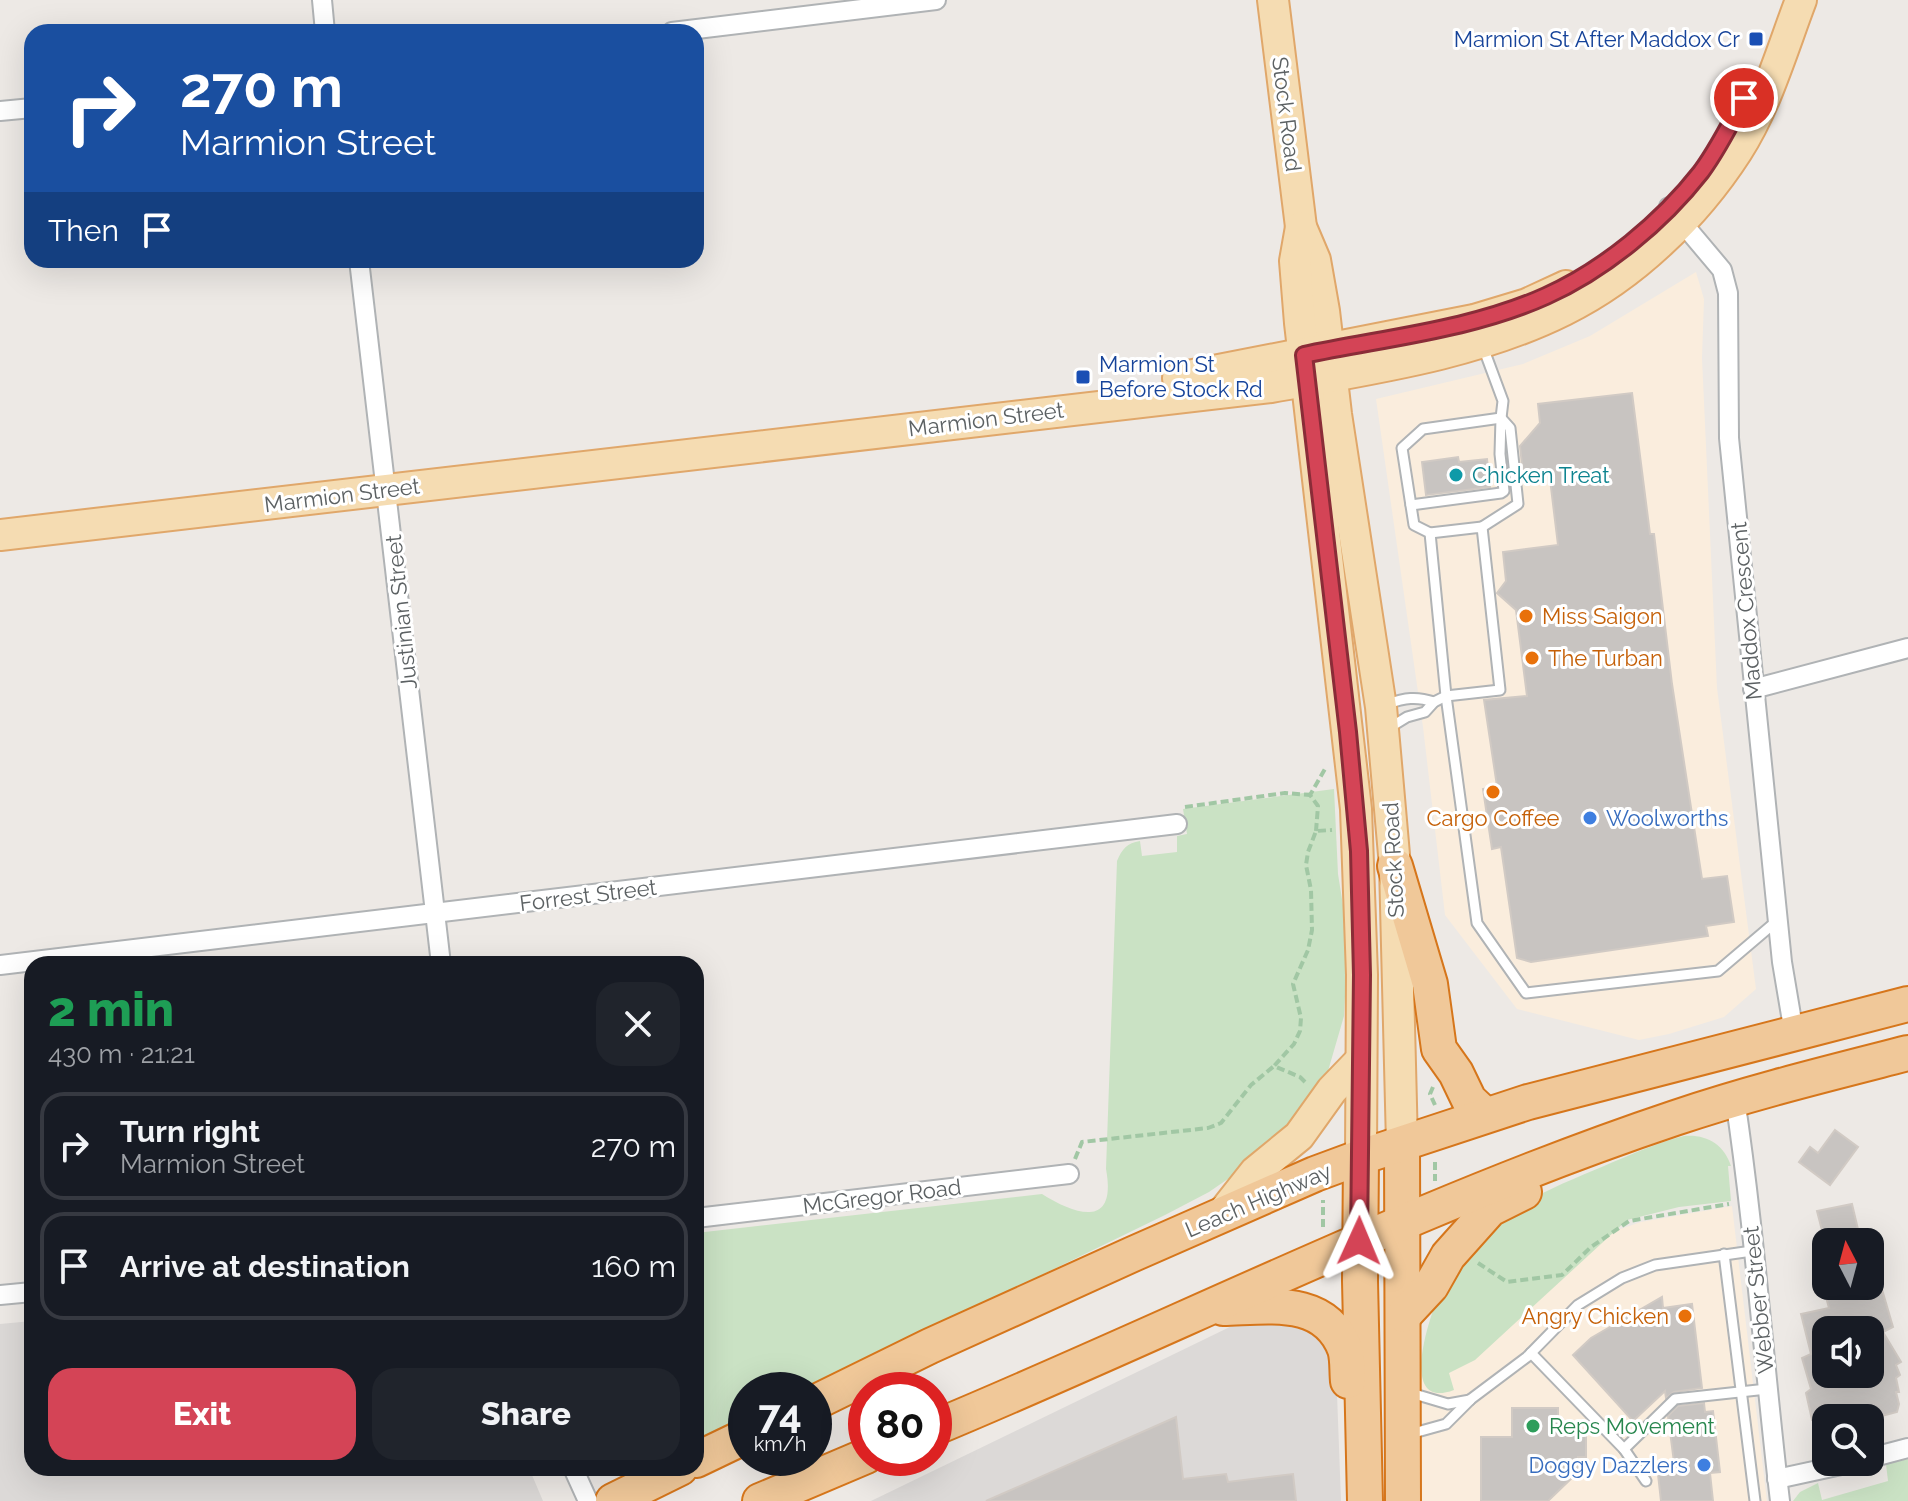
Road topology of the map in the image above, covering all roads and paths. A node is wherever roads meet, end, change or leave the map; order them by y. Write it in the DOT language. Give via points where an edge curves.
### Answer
graph roads {
  1 [pos="322,0"];
  2 [pos="936,0"];
  3 [pos="1273,0"];
  4 [pos="1782,0"];
  5 [pos="1801,0"];
  6 [pos="324,24"];
  7 [pos="704,28"];
  8 [pos="24,109"];
  9 [pos="0,111"];
  10 [pos="1676,214"];
  11 [pos="360,268"];
  12 [pos="1477,331"];
  13 [pos="1318,365"];
  14 [pos="1501,418"];
  15 [pos="386,481"];
  16 [pos="1411,505"];
  17 [pos="0,517"];
  18 [pos="1482,527"];
  19 [pos="1430,533"];
  20 [pos="0,535"];
  21 [pos="1908,648"];
  22 [pos="1753,689"];
  23 [pos="1446,696"];
  24 [pos="1434,702"];
  25 [pos="1368,722"];
  26 [pos="1329,774"];
  27 [pos="1310,795"];
  28 [pos="1332,819"];
  29 [pos="1177,824"];
  30 [pos="1316,831"];
  31 [pos="1395,866"];
  32 [pos="436,913"];
  33 [pos="1778,920"];
  34 [pos="75,956"];
  35 [pos="440,956"];
  36 [pos="24,962"];
  37 [pos="0,965"];
  38 [pos="1908,1004"];
  39 [pos="1794,1033"];
  40 [pos="1908,1053"];
  41 [pos="1360,1061"];
  42 [pos="1274,1066"];
  43 [pos="1309,1087"];
  44 [pos="1735,1099"];
  45 [pos="1485,1115"];
  46 [pos="1435,1132"];
  47 [pos="1607,1143"];
  48 [pos="1402,1144"];
  49 [pos="1361,1157"];
  50 [pos="1323,1171"];
  51 [pos="1069,1174"];
  52 [pos="1748,1202"];
  53 [pos="1435,1209"];
  54 [pos="1221,1215"];
  55 [pos="704,1217"];
  56 [pos="1403,1223"];
  57 [pos="1359,1241"];
  58 [pos="1752,1251"];
  59 [pos="1724,1254"];
  60 [pos="1322,1257"];
  61 [pos="1478,1263"];
  62 [pos="24,1293"];
  63 [pos="0,1295"];
  64 [pos="1208,1309"];
  65 [pos="1404,1315"];
  66 [pos="1531,1353"];
  67 [pos="1767,1389"];
  68 [pos="1741,1391"];
  69 [pos="1403,1392"];
  70 [pos="832,1394"];
  71 [pos="1471,1399"];
  72 [pos="952,1420"];
  73 [pos="1403,1436"];
  74 [pos="728,1445"];
  75 [pos="1908,1448"];
  76 [pos="1624,1449"];
  77 [pos="1364,1451"];
  78 [pos="1884,1454"];
  79 [pos="704,1456"];
  80 [pos="848,1464"];
  81 [pos="1812,1471"];
  82 [pos="577,1476"];
  83 [pos="664,1476"];
  84 [pos="1777,1479"];
  85 [pos="1646,1481"];
  86 [pos="588,1501"];
  87 [pos="613,1501"];
  88 [pos="760,1501"];
  89 [pos="1365,1501"];
  90 [pos="1403,1501"];
  91 [pos="1755,1501"];
  92 [pos="1780,1501"];
  1 -- 6 [label="street"];
  2 -- 7 [label="street"];
  3 -- 13 [label="main road, Stock Road" via="1301,227 1315,260"];
  4 -- 10 [label="main road, Marmion Street" via="1744,98"];
  5 -- 10 [label="main road, Marmion Street" via="1738,149"];
  8 -- 9 [label="street"];
  10 -- 12 [label="main road, Marmion Street" via="1631,267 1577,303 1536,323"];
  10 -- 22 [label="street, Maddox Crescent" via="1722,270 1728,293 1729,438"];
  11 -- 15 [label="street, Justinian Street"];
  12 -- 13 [label="main road, Marmion Street"];
  12 -- 14 [label="lane" via="1503,401"];
  13 -- 15 [label="main road, Marmion Street" via="1204,374"];
  13 -- 25 [label="main road, Stock Road"];
  13 -- 25 [label="main road, Stock Road"];
  14 -- 16 [label="lane" via="1423,429 1402,448"];
  14 -- 16 [label="lane" via="1504,491"];
  14 -- 18 [label="lane" via="1510,428 1518,504"];
  15 -- 17 [label="main road, Marmion Street"];
  15 -- 20 [label="main road, Marmion Street"];
  15 -- 32 [label="street, Justinian Street"];
  16 -- 19 [label="lane" via="1414,525"];
  18 -- 19 [label="lane"];
  18 -- 23 [label="lane" via="1500,690"];
  19 -- 23 [label="lane"];
  21 -- 22 [label="street"];
  22 -- 33 [label="street, Maddox Crescent"];
  23 -- 24 [label="lane"];
  23 -- 33 [label="lane" via="1477,923 1526,993 1718,971"];
  24 -- 25 [label="lane" via="1425,712"];
  24 -- 25 [label="lane" via="1404,698"];
  25 -- 31 [label="main road, Stock Road"];
  25 -- 41 [label="main road, Stock Road" via="1359,851"];
  26 -- 27 [label="path" via="1328,763"];
  27 -- 29 [label="path" via="1285,793 1179,808"];
  27 -- 30 [label="path" via="1318,806"];
  28 -- 30 [label="path" via="1332,830"];
  29 -- 32 [label="street, Forrest Street"];
  30 -- 42 [label="path" via="1306,865 1312,930 1293,984 1300,1031"];
  31 -- 45 [label="highway" via="1430,984 1439,1049 1469,1100"];
  31 -- 48 [label="main road, Stock Road"];
  32 -- 34 [label="street, Forrest Street"];
  32 -- 35 [label="street, Justinian Street"];
  33 -- 39 [label="street, Maddox Crescent"];
  36 -- 37 [label="street, Forrest Street"];
  38 -- 39 [label="highway, Leach Highway"];
  39 -- 45 [label="highway, Leach Highway"];
  40 -- 44 [label="highway"];
  41 -- 49 [label="main road, Stock Road"];
  41 -- 54 [label="main road" via="1299,1136 1255,1172"];
  42 -- 43 [label="path"];
  42 -- 51 [label="path" via="1221,1123 1082,1142"];
  44 -- 47 [label="highway"];
  44 -- 52 [label="street, Webber Street"];
  45 -- 46 [label="highway, Leach Highway"];
  46 -- 48 [label="highway, Leach Highway"];
  46 -- 53 [label="path"];
  47 -- 53 [label="highway"];
  47 -- 65 [label="highway" via="1561,1174 1490,1209"];
  48 -- 49 [label="highway, Leach Highway"];
  48 -- 56 [label="highway, Stock Road"];
  49 -- 50 [label="highway, Leach Highway"];
  49 -- 57 [label="highway, Stock Road"];
  50 -- 54 [label="highway, Leach Highway"];
  50 -- 60 [label="path"];
  51 -- 55 [label="street, McGregor Road"];
  52 -- 58 [label="street, Webber Street"];
  52 -- 61 [label="path" via="1629,1221 1562,1275 1507,1282"];
  53 -- 56 [label="highway"];
  54 -- 70 [label="highway, Leach Highway"];
  56 -- 57 [label="highway"];
  56 -- 65 [label="highway, Stock Road"];
  57 -- 60 [label="highway"];
  57 -- 77 [label="highway, Stock Road"];
  58 -- 59 [label="lane"];
  58 -- 67 [label="street, Webber Street"];
  59 -- 66 [label="lane" via="1655,1265 1622,1278 1578,1305"];
  59 -- 68 [label="lane"];
  60 -- 64 [label="highway"];
  62 -- 63 [label="street"];
  64 -- 72 [label="highway"];
  64 -- 77 [label="highway" via="1289,1307 1305,1310 1332,1328 1345,1350 1351,1410"];
  65 -- 69 [label="highway, Stock Road"];
  66 -- 71 [label="lane"];
  66 -- 76 [label="lane"];
  67 -- 68 [label="lane"];
  67 -- 84 [label="street, Webber Street"];
  68 -- 76 [label="lane" via="1675,1399"];
  68 -- 91 [label="lane"];
  69 -- 71 [label="lane" via="1448,1404"];
  69 -- 73 [label="highway, Stock Road"];
  71 -- 73 [label="lane" via="1446,1424"];
  73 -- 90 [label="highway, Stock Road"];
  74 -- 79 [label="highway"];
  75 -- 78 [label="street"];
  76 -- 85 [label="lane"];
  77 -- 89 [label="highway, Stock Road"];
  80 -- 88 [label="highway"];
  81 -- 84 [label="street"];
  82 -- 86 [label="street"];
  83 -- 87 [label="highway"];
  84 -- 92 [label="street, Webber Street"];
}
